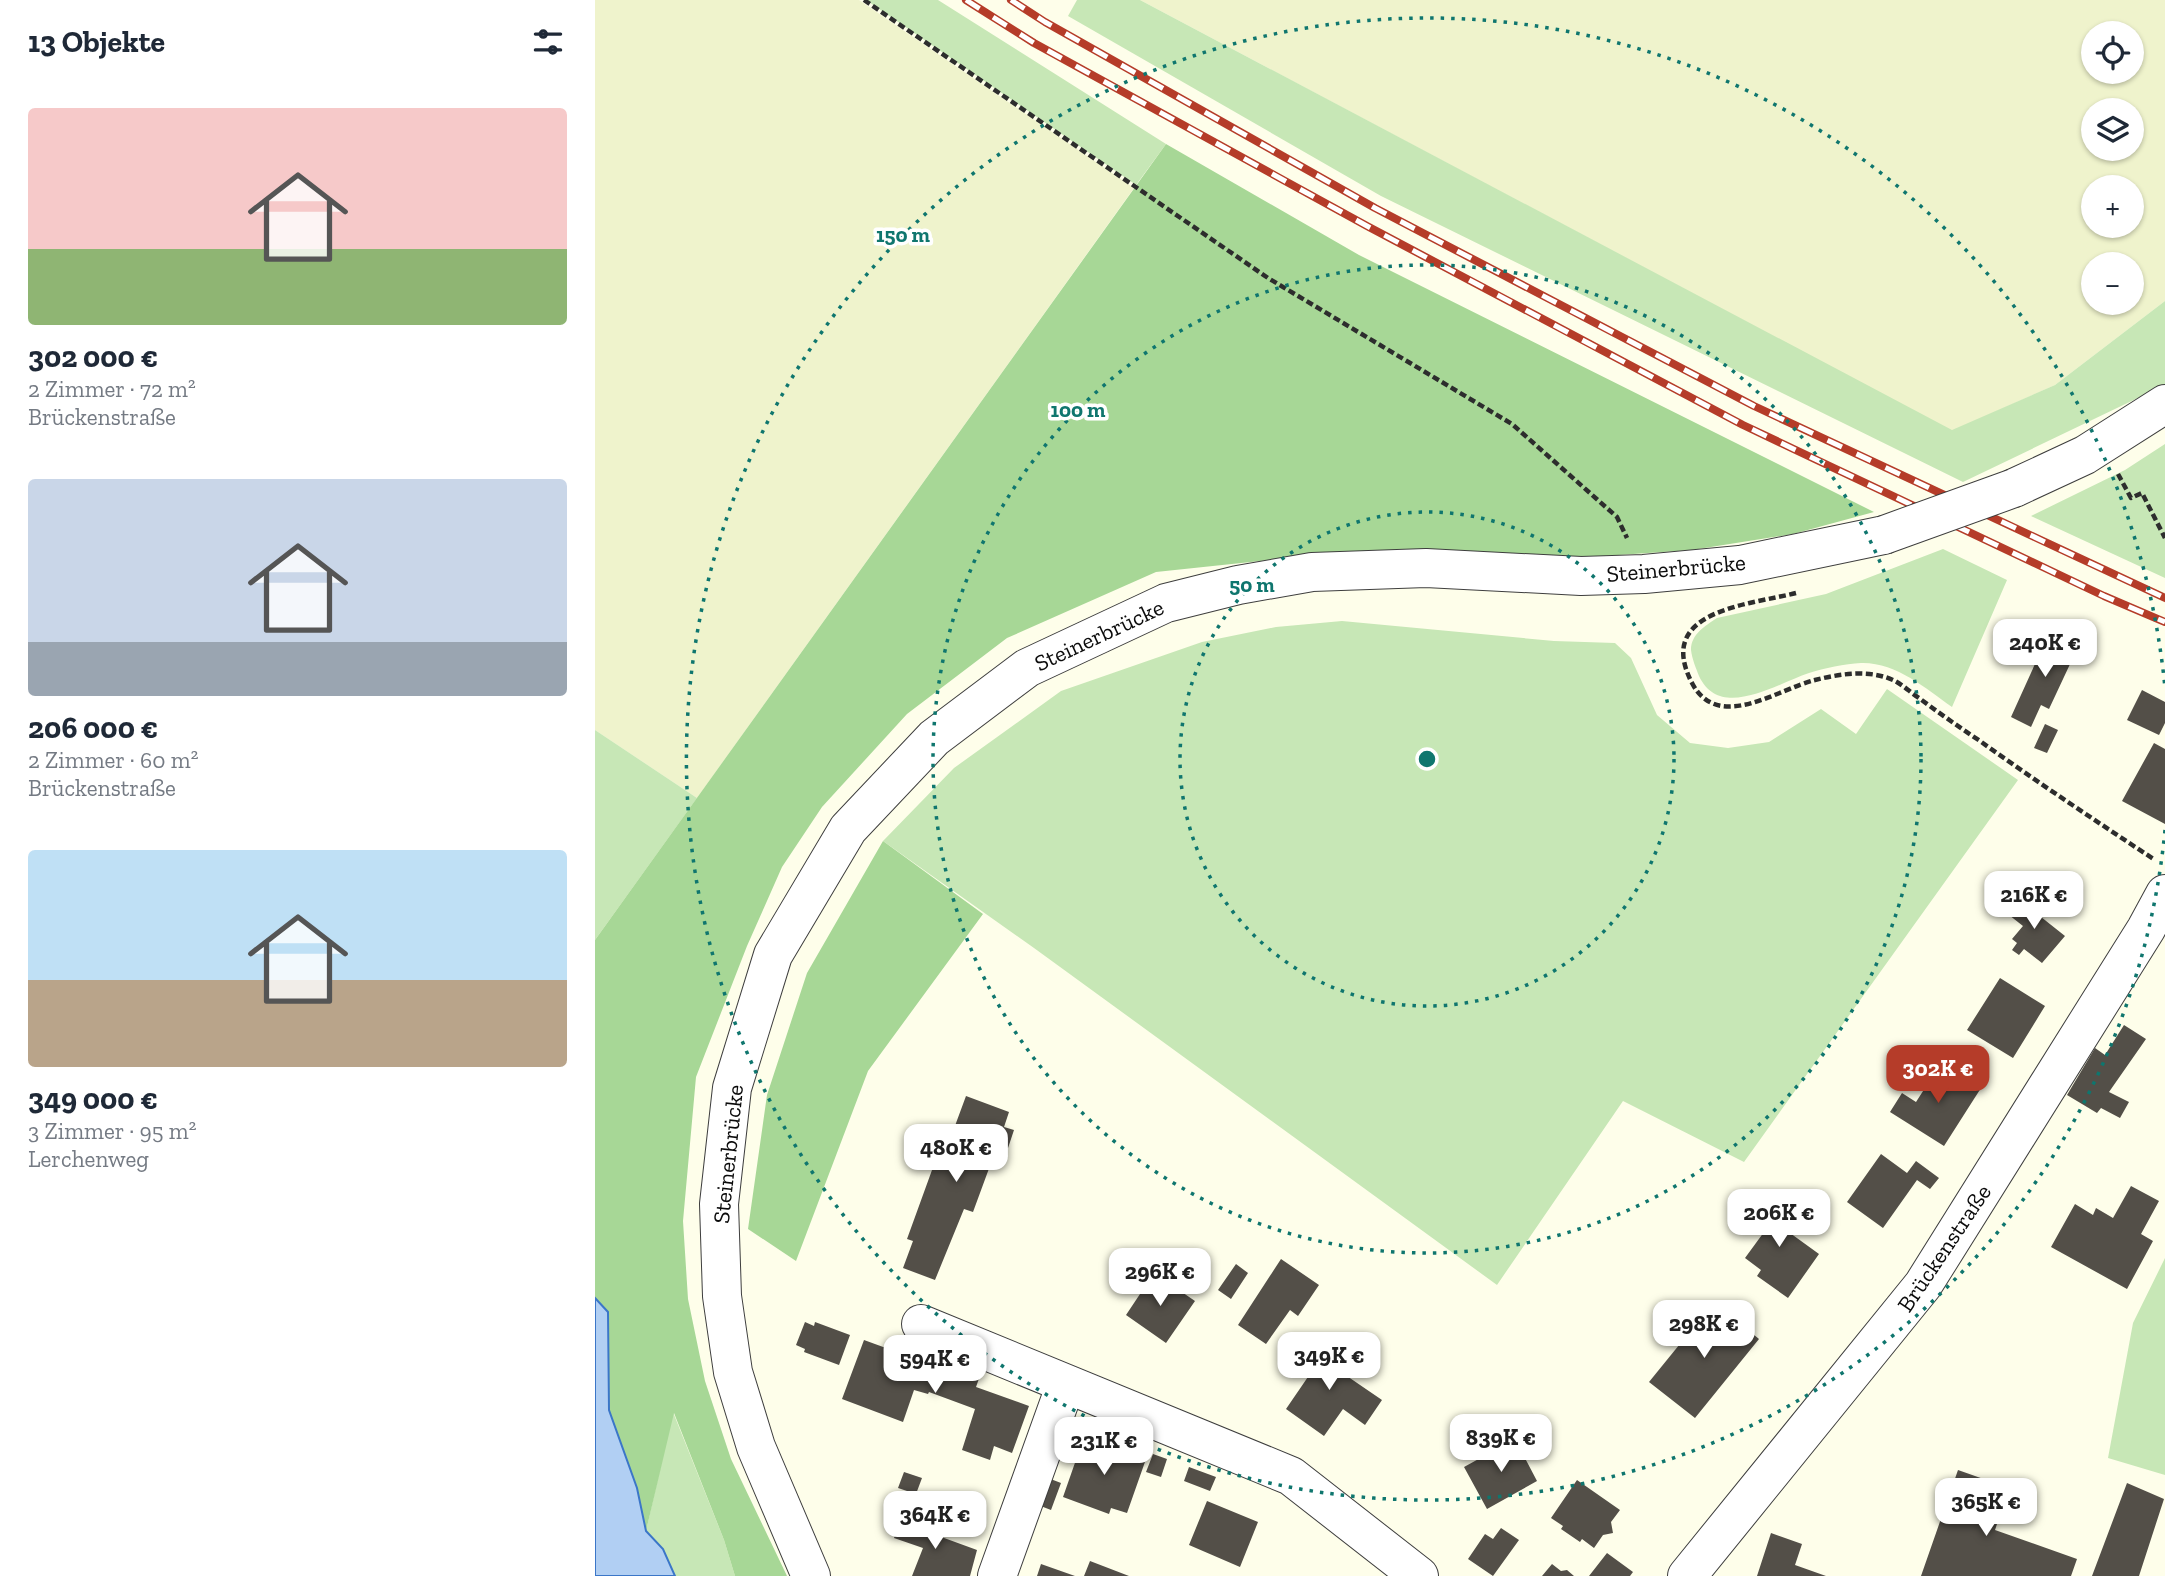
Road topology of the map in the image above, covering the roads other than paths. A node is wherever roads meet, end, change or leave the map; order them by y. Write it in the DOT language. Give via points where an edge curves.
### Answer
graph roads {
  1 [pos="2165,404"];
  2 [pos="2165,894"];
  3 [pos="2155,931"];
  4 [pos="921,1324"];
  5 [pos="1066,1384"];
  6 [pos="811,1576"];
  7 [pos="997,1576"];
  8 [pos="1419,1576"];
  9 [pos="1687,1576"];
  1 -- 6 [label="street, Steinerbrücke, bridge" via="2085,455 1918,525 1740,565 1581,576 1426,568 1312,572 1166,603 1027,667 935,738 848,829 773,955 732,1087 719,1204 722,1296 733,1372 756,1447"];
  2 -- 3 [label="street, Brückenstraße"];
  3 -- 9 [label="street, Brückenstraße" via="1923,1285"];
  4 -- 5 [label="street"];
  5 -- 7 [label="street"];
  5 -- 8 [label="street" via="1291,1476"];
}
